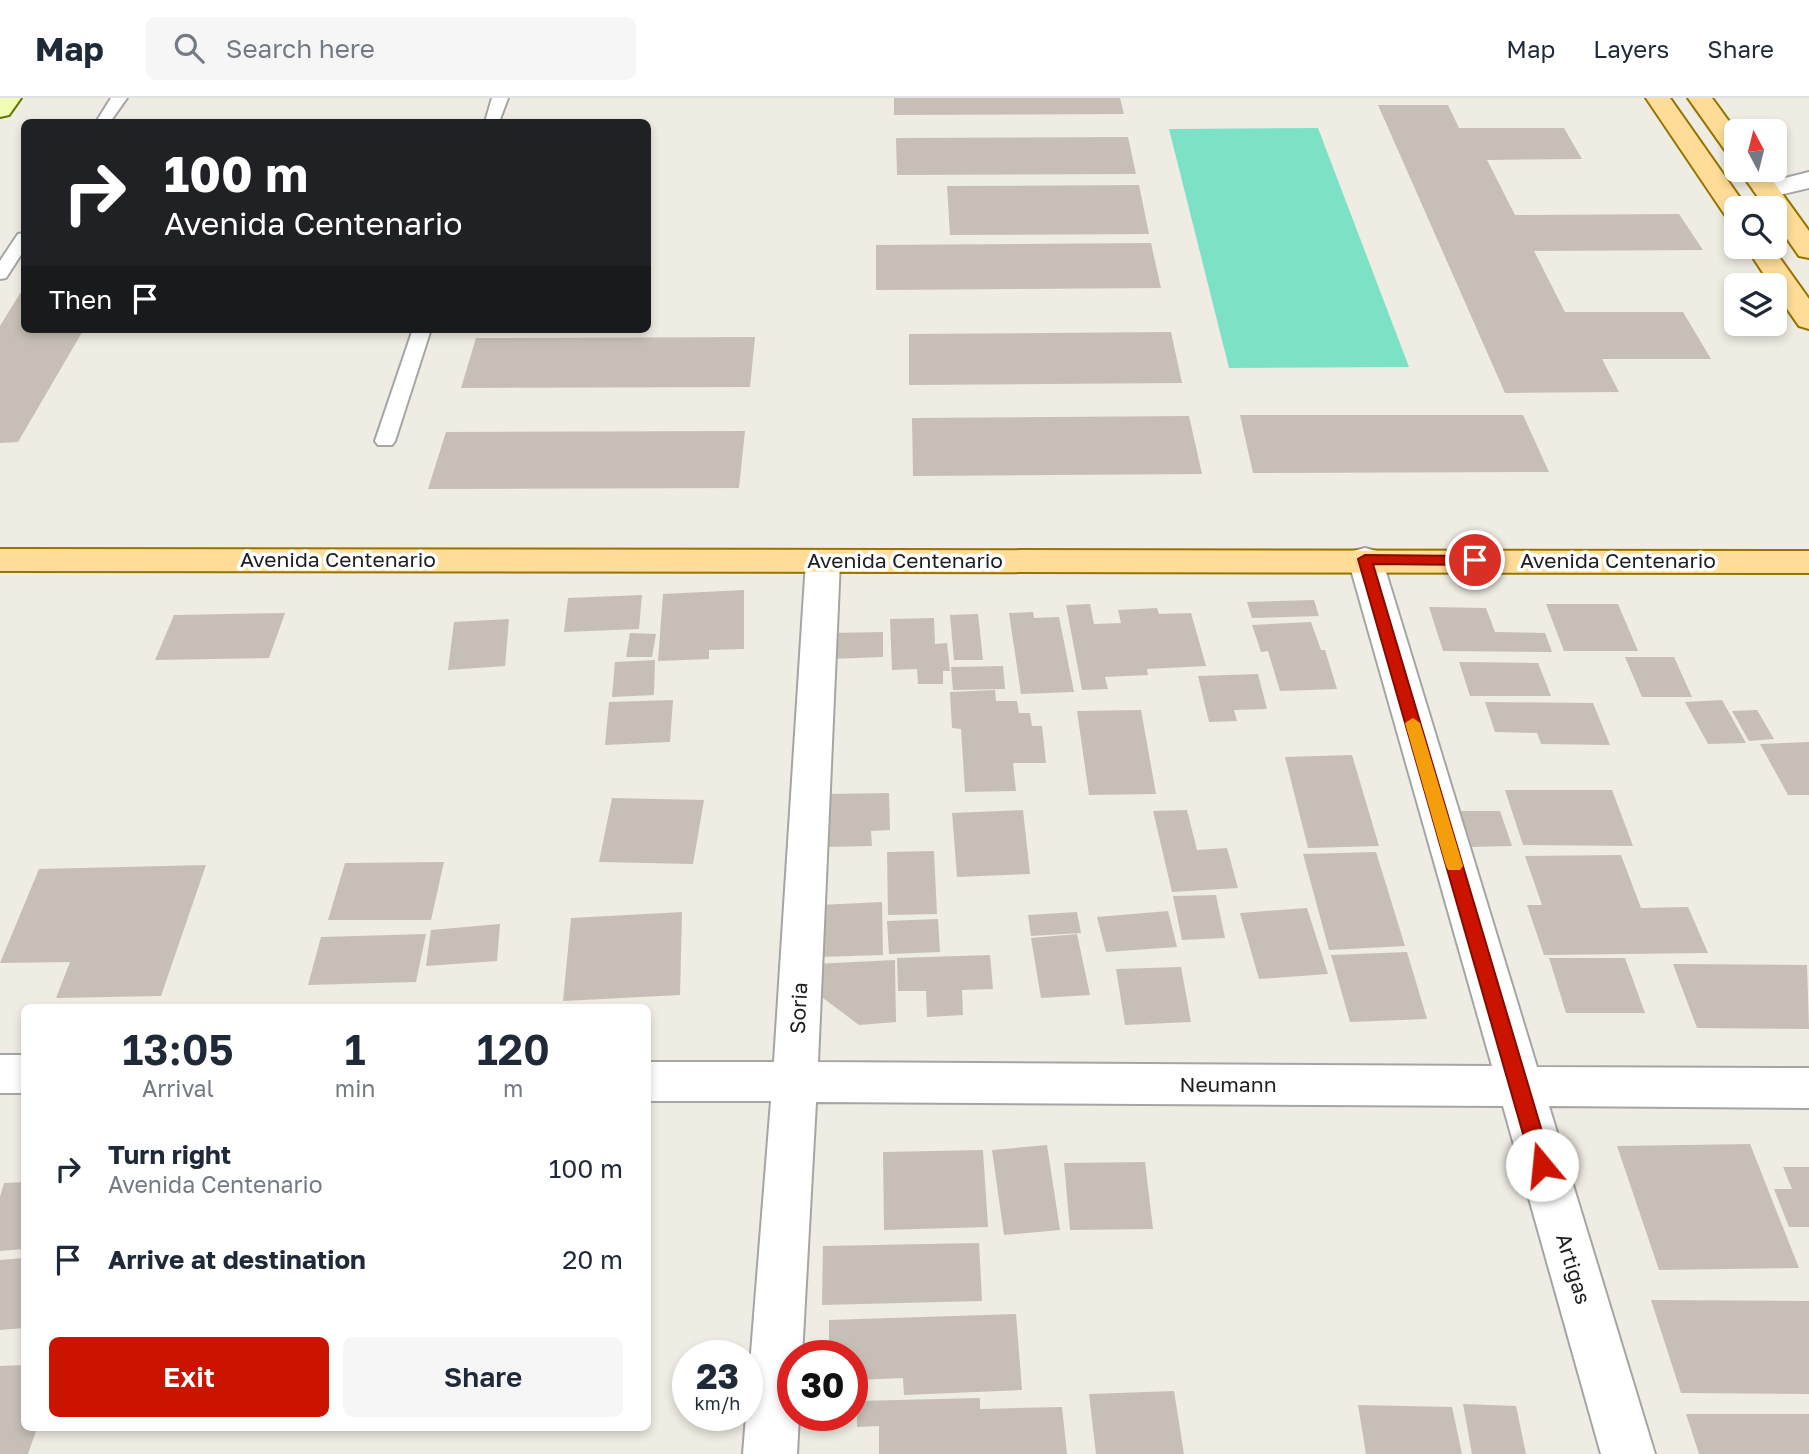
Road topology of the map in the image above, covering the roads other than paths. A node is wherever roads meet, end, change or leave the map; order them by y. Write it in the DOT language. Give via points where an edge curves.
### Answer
graph roads {
  1 [pos="9,98"];
  2 [pos="119,98"];
  3 [pos="500,98"];
  4 [pos="1658,98"];
  5 [pos="1700,98"];
  6 [pos="0,110"];
  7 [pos="105,119"];
  8 [pos="493,119"];
  9 [pos="1724,131"];
  10 [pos="1787,180"];
  11 [pos="1809,180"];
  12 [pos="1760,182"];
  13 [pos="1725,196"];
  14 [pos="21,242"];
  15 [pos="1809,250"];
  16 [pos="1767,259"];
  17 [pos="0,274"];
  18 [pos="1809,320"];
  19 [pos="421,333"];
  20 [pos="385,441"];
  21 [pos="1365,559"];
  22 [pos="0,560"];
  23 [pos="823,561"];
  24 [pos="1809,562"];
  25 [pos="0,1074"];
  26 [pos="21,1074"];
  27 [pos="651,1081"];
  28 [pos="795,1082"];
  29 [pos="1518,1086"];
  30 [pos="1809,1088"];
  31 [pos="770,1454"];
  32 [pos="1628,1454"];
  1 -- 6 [label="street"];
  2 -- 7 [label="lane"];
  3 -- 8 [label="lane"];
  4 -- 13 [label="main road"];
  5 -- 9 [label="main road"];
  10 -- 11 [label="street"];
  12 -- 15 [label="main road"];
  14 -- 17 [label="lane"];
  16 -- 18 [label="main road"];
  19 -- 20 [label="lane"];
  21 -- 23 [label="main road, Avenida Centenario"];
  21 -- 24 [label="main road, Avenida Centenario"];
  21 -- 29 [label="street, Artigas"];
  22 -- 23 [label="main road, Avenida Centenario"];
  23 -- 28 [label="street, Soria"];
  25 -- 26 [label="street"];
  27 -- 28 [label="street, Neumann"];
  28 -- 29 [label="street, Neumann"];
  28 -- 31 [label="street, Soria"];
  29 -- 30 [label="street, Neumann"];
  29 -- 32 [label="street, Artigas"];
}
